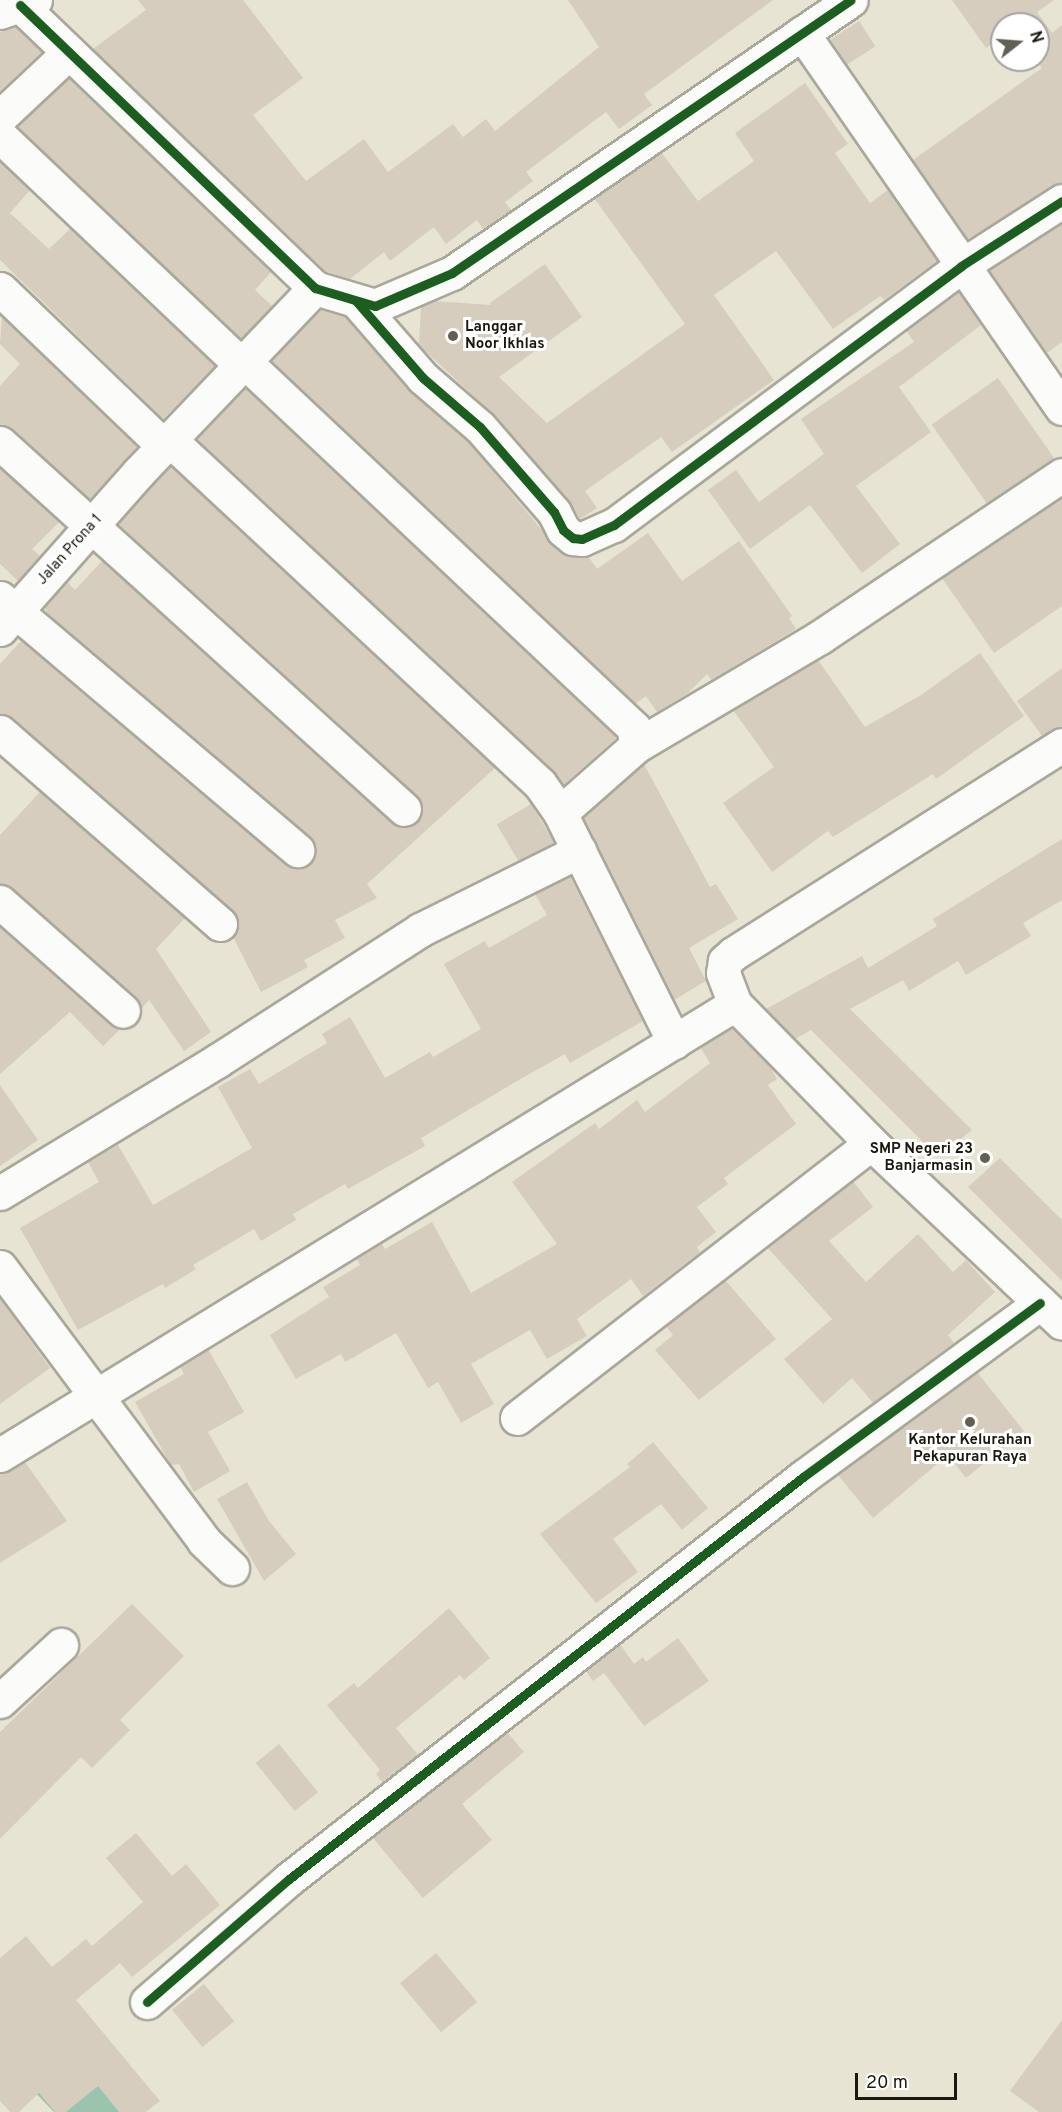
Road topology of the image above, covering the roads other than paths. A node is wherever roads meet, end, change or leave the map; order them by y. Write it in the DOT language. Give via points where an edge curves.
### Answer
graph roads {
  1 [pos="850,0"];
  2 [pos="18,6"];
  3 [pos="802,33"];
  4 [pos="67,54"];
  5 [pos="0,117"];
  6 [pos="0,136"];
  7 [pos="1062,201"];
  8 [pos="961,266"];
  9 [pos="315,288"];
  10 [pos="0,289"];
  11 [pos="357,302"];
  12 [pos="243,363"];
  13 [pos="1062,408"];
  14 [pos="0,443"];
  15 [pos="167,443"];
  16 [pos="1062,475"];
  17 [pos="90,527"];
  18 [pos="5,613"];
  19 [pos="0,732"];
  20 [pos="1062,745"];
  21 [pos="636,746"];
  22 [pos="404,809"];
  23 [pos="560,813"];
  24 [pos="297,850"];
  25 [pos="579,851"];
  26 [pos="0,902"];
  27 [pos="220,924"];
  28 [pos="735,1004"];
  29 [pos="123,1011"];
  30 [pos="674,1042"];
  31 [pos="871,1143"];
  32 [pos="0,1193"];
  33 [pos="0,1267"];
  34 [pos="1051,1313"];
  35 [pos="97,1394"];
  36 [pos="517,1418"];
  37 [pos="0,1455"];
  38 [pos="232,1568"];
  39 [pos="61,1646"];
  40 [pos="0,1701"];
  41 [pos="147,2002"];
  1 -- 3 [label="street"];
  2 -- 4 [label="street"];
  3 -- 8 [label="street"];
  3 -- 11 [label="street" via="452,273 392,301 375,306"];
  4 -- 5 [label="street"];
  4 -- 9 [label="street"];
  6 -- 12 [label="street"];
  7 -- 8 [label="street"];
  8 -- 11 [label="street" via="614,525 582,539 563,530 554,512 480,427 423,378"];
  8 -- 13 [label="street"];
  9 -- 11 [label="street"];
  9 -- 12 [label="street, Jalan Prona 1"];
  10 -- 15 [label="street"];
  12 -- 15 [label="street, Jalan Prona 1"];
  12 -- 21 [label="street" via="630,724 637,735"];
  14 -- 17 [label="street"];
  15 -- 17 [label="street, Jalan Prona 1"];
  15 -- 23 [label="street" via="452,699 540,784"];
  16 -- 21 [label="street" via="820,637"];
  17 -- 18 [label="street, Jalan Prona 1"];
  17 -- 22 [label="street" via="281,694"];
  18 -- 24 [label="street"];
  19 -- 27 [label="street"];
  20 -- 28 [label="street" via="733,954 725,961 723,973"];
  21 -- 23 [label="street"];
  23 -- 25 [label="street"];
  25 -- 30 [label="street"];
  25 -- 32 [label="street" via="420,930 217,1061"];
  26 -- 29 [label="street"];
  28 -- 30 [label="street"];
  28 -- 31 [label="street"];
  30 -- 35 [label="street"];
  31 -- 34 [label="street"];
  31 -- 36 [label="street"];
  33 -- 35 [label="street"];
  34 -- 41 [label="street" via="794,1484 298,1871"];
  35 -- 37 [label="street"];
  35 -- 38 [label="street" via="204,1541"];
  39 -- 40 [label="street"];
}
